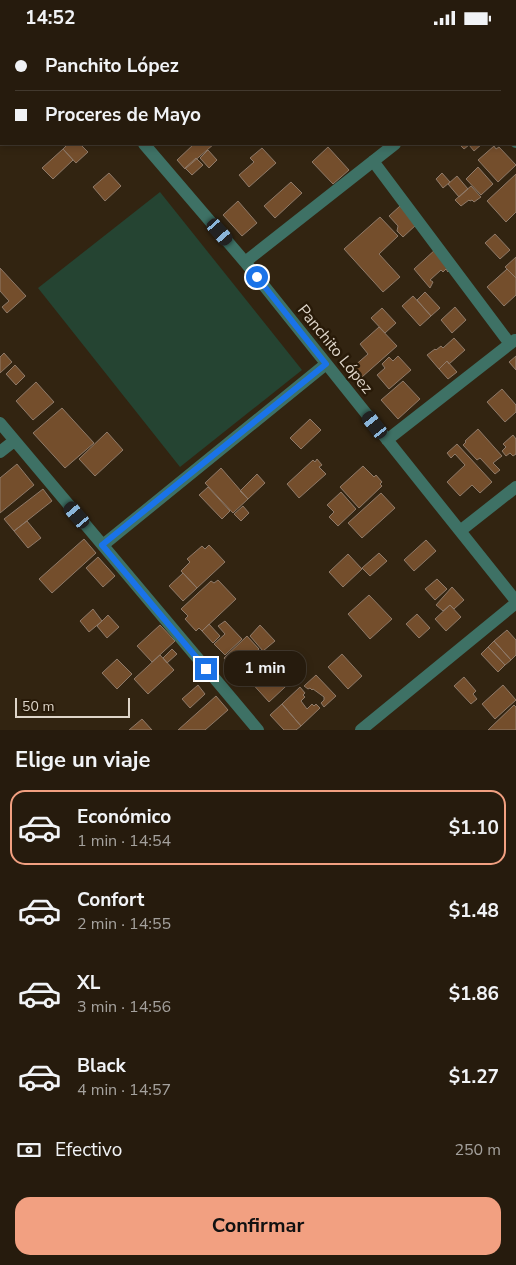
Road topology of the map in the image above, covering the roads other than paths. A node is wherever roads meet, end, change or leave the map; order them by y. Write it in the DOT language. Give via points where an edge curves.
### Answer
graph roads {
  1 [pos="145,145"];
  2 [pos="394,145"];
  3 [pos="373,161"];
  4 [pos="245,262"];
  5 [pos="513,342"];
  6 [pos="326,364"];
  7 [pos="0,423"];
  8 [pos="387,440"];
  9 [pos="14,441"];
  10 [pos="0,452"];
  11 [pos="516,487"];
  12 [pos="460,531"];
  13 [pos="102,545"];
  14 [pos="516,602"];
  15 [pos="258,730"];
  16 [pos="361,730"];
  1 -- 4 [label="street, Panchito López"];
  2 -- 3 [label="street"];
  3 -- 4 [label="street"];
  3 -- 5 [label="street"];
  4 -- 6 [label="street, Panchito López"];
  5 -- 8 [label="street"];
  6 -- 8 [label="street, Panchito López"];
  6 -- 13 [label="street"];
  7 -- 9 [label="street"];
  8 -- 12 [label="street, Panchito López"];
  9 -- 10 [label="street"];
  9 -- 13 [label="street"];
  11 -- 12 [label="street"];
  12 -- 14 [label="street, Panchito López"];
  13 -- 15 [label="street"];
  14 -- 16 [label="street"];
}
